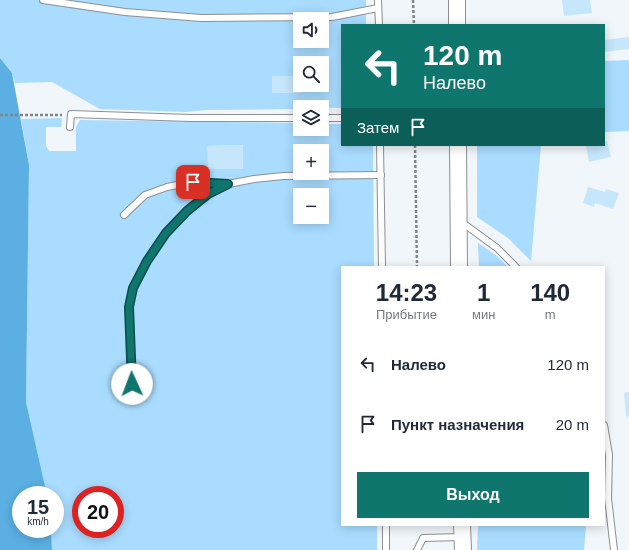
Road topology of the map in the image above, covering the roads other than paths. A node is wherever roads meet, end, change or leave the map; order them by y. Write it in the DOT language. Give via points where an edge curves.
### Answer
graph roads {
  1 [pos="43,0"];
  2 [pos="378,0"];
  3 [pos="457,0"];
  4 [pos="378,8"];
  5 [pos="378,24"];
  6 [pos="458,24"];
  7 [pos="293,118"];
  8 [pos="329,118"];
  9 [pos="341,118"];
  10 [pos="70,127"];
  11 [pos="380,146"];
  12 [pos="458,146"];
  13 [pos="381,175"];
  14 [pos="228,184"];
  15 [pos="124,215"];
  16 [pos="459,220"];
  17 [pos="382,266"];
  18 [pos="459,266"];
  19 [pos="515,266"];
  20 [pos="132,384"];
  21 [pos="605,432"];
  22 [pos="386,526"];
  23 [pos="462,538"];
  24 [pos="386,550"];
  25 [pos="417,550"];
  26 [pos="614,550"];
  1 -- 4 [label="lane" via="125,12 201,18 332,17"];
  2 -- 4 [label="lane"];
  3 -- 6 [label="street"];
  4 -- 5 [label="lane"];
  7 -- 10 [label="lane" via="71,114"];
  8 -- 9 [label="lane"];
  11 -- 13 [label="lane"];
  12 -- 16 [label="street"];
  13 -- 14 [label="lane" via="282,176"];
  13 -- 17 [label="lane"];
  14 -- 15 [label="lane" via="193,182 168,186 145,195"];
  14 -- 20 [label="lane" via="208,194 166,233 133,288 129,307"];
  16 -- 18 [label="street"];
  16 -- 19 [label="lane" via="497,248"];
  21 -- 26 [label="lane" via="609,455 608,498"];
  22 -- 24 [label="lane"];
  23 -- 25 [label="lane" via="422,538"];
}
